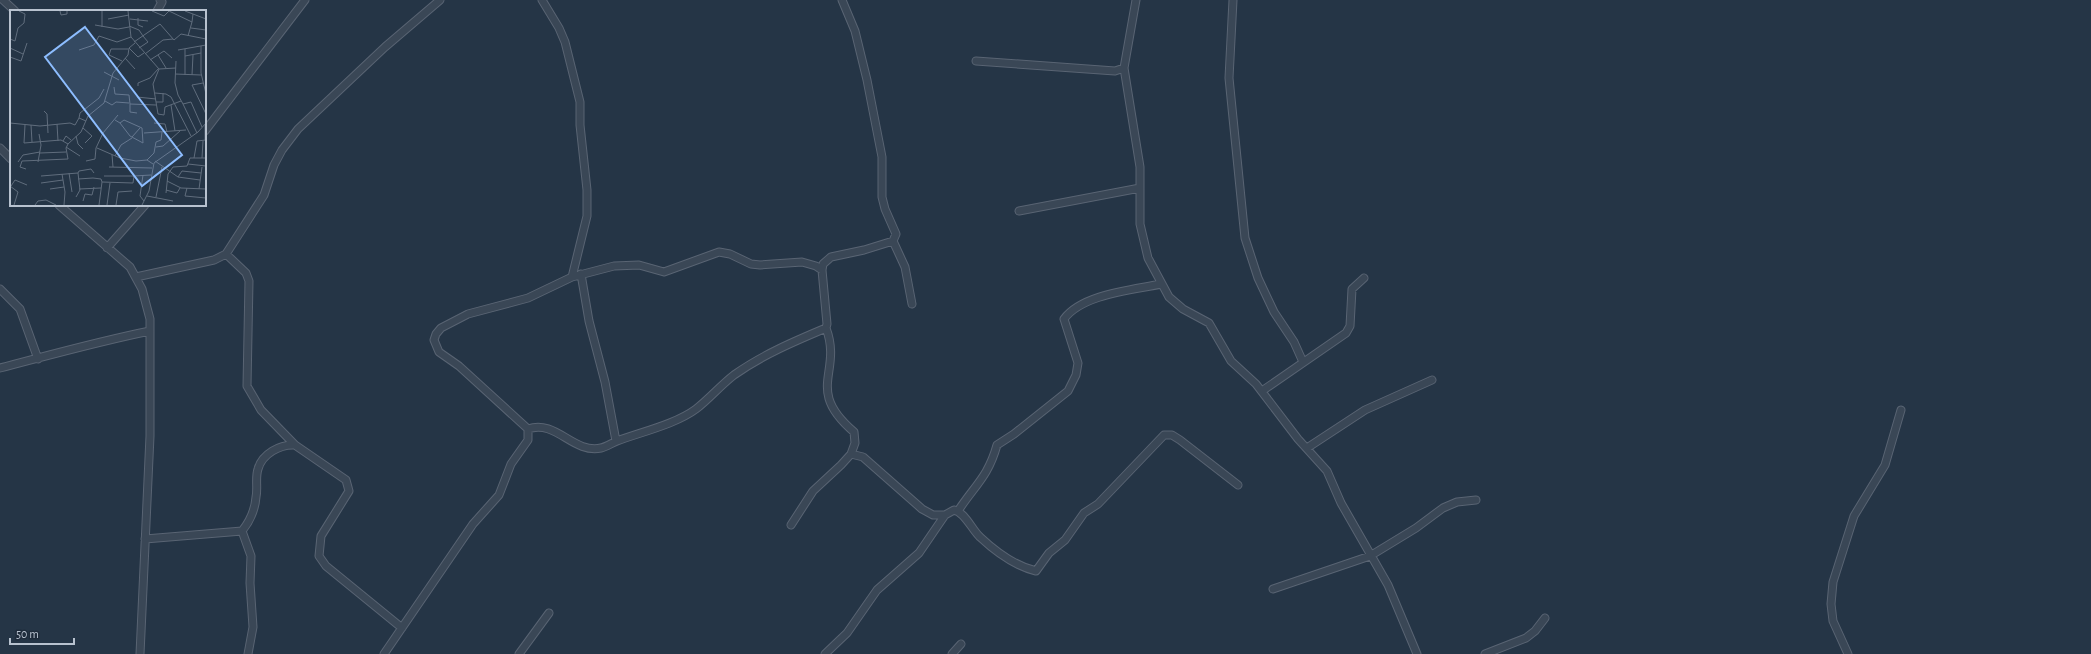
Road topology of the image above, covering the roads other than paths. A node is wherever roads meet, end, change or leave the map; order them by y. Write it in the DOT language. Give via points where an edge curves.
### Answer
graph roads {
  1 [pos="3,0"];
  2 [pos="305,0"];
  3 [pos="440,0"];
  4 [pos="542,0"];
  5 [pos="842,0"];
  6 [pos="1136,0"];
  7 [pos="1233,0"];
  8 [pos="162,1"];
  9 [pos="14,10"];
  10 [pos="158,10"];
  11 [pos="976,61"];
  12 [pos="1124,68"];
  13 [pos="206,129"];
  14 [pos="0,148"];
  15 [pos="10,158"];
  16 [pos="1140,188"];
  17 [pos="60,206"];
  18 [pos="144,206"];
  19 [pos="1019,211"];
  20 [pos="893,241"];
  21 [pos="107,248"];
  22 [pos="226,254"];
  23 [pos="822,270"];
  24 [pos="581,274"];
  25 [pos="136,277"];
  26 [pos="572,277"];
  27 [pos="1364,278"];
  28 [pos="1161,284"];
  29 [pos="0,290"];
  30 [pos="912,304"];
  31 [pos="826,328"];
  32 [pos="150,331"];
  33 [pos="38,359"];
  34 [pos="1303,362"];
  35 [pos="0,368"];
  36 [pos="1432,380"];
  37 [pos="1262,391"];
  38 [pos="1901,410"];
  39 [pos="528,429"];
  40 [pos="616,441"];
  41 [pos="295,445"];
  42 [pos="1307,448"];
  43 [pos="851,454"];
  44 [pos="1238,485"];
  45 [pos="1476,500"];
  46 [pos="958,511"];
  47 [pos="945,515"];
  48 [pos="791,525"];
  49 [pos="242,531"];
  50 [pos="146,539"];
  51 [pos="1370,556"];
  52 [pos="1273,589"];
  53 [pos="549,613"];
  54 [pos="1545,618"];
  55 [pos="402,628"];
  56 [pos="961,644"];
  57 [pos="140,654"];
  58 [pos="248,654"];
  59 [pos="384,654"];
  60 [pos="520,654"];
  61 [pos="825,654"];
  62 [pos="952,654"];
  63 [pos="1416,654"];
  64 [pos="1485,654"];
  65 [pos="1848,654"];
  1 -- 9 [label="street"];
  2 -- 13 [label="street"];
  3 -- 22 [label="street" via="385,46 298,129 274,165 264,195"];
  4 -- 26 [label="street" via="565,42 580,102 587,216"];
  5 -- 20 [label="street" via="855,31 867,80 882,157 882,196 896,234"];
  6 -- 12 [label="street"];
  7 -- 34 [label="street" via="1229,78 1245,238 1261,285"];
  8 -- 10 [label="street"];
  11 -- 12 [label="street" via="1115,71"];
  12 -- 16 [label="street" via="1140,167"];
  14 -- 15 [label="street"];
  16 -- 19 [label="street"];
  16 -- 28 [label="street" via="1140,224 1148,258"];
  17 -- 21 [label="street"];
  18 -- 21 [label="street"];
  20 -- 23 [label="street" via="831,257 823,264"];
  20 -- 30 [label="street" via="905,267"];
  21 -- 25 [label="street" via="130,266"];
  22 -- 25 [label="street" via="214,260"];
  22 -- 41 [label="street" via="246,273 249,281 247,386 261,410"];
  23 -- 24 [label="street" via="802,262 751,264 719,252 664,272 639,265"];
  23 -- 31 [label="street"];
  24 -- 26 [label="street"];
  24 -- 40 [label="street"];
  25 -- 32 [label="street" via="147,305"];
  26 -- 39 [label="street" via="528,298 458,318 436,334 435,344 439,352 459,366"];
  27 -- 34 [label="street" via="1352,289 1350,326 1346,333"];
  28 -- 37 [label="street" via="1175,303 1209,323 1231,361"];
  28 -- 46 [label="street" via="1103,296 1068,313 1064,319 1078,363 1076,375 1068,391 997,445 985,476"];
  29 -- 33 [label="street" via="20,309"];
  31 -- 40 [label="street" via="775,351 735,375 695,410 655,428"];
  31 -- 43 [label="street" via="831,353 828,398 836,414 854,432 855,442"];
  32 -- 33 [label="street" via="91,343"];
  32 -- 50 [label="street" via="150,436"];
  33 -- 35 [label="street"];
  34 -- 37 [label="street"];
  36 -- 42 [label="street" via="1365,410"];
  37 -- 42 [label="street" via="1293,434"];
  38 -- 65 [label="street" via="1885,465 1854,516 1833,582 1830,604 1833,621"];
  39 -- 40 [label="street" via="534,426 549,429 584,448 602,448"];
  39 -- 55 [label="street" via="528,440 511,464 499,496 473,524"];
  41 -- 49 [label="street" via="276,449 261,463 254,506 249,522"];
  41 -- 55 [label="street" via="336,471 349,486 349,491 321,536 318,553 320,559"];
  42 -- 51 [label="street" via="1327,471"];
  43 -- 47 [label="street" via="863,457 922,509 933,515"];
  43 -- 48 [label="street" via="813,491"];
  44 -- 46 [label="street" via="1180,440 1172,435 1164,435 1098,504 1084,513 1065,540 1049,553 1036,571 1010,560 980,537"];
  45 -- 51 [label="street" via="1457,502 1443,508"];
  46 -- 47 [label="street" via="954,510"];
  47 -- 61 [label="street" via="919,553 877,590 847,633"];
  49 -- 50 [label="street"];
  49 -- 58 [label="street" via="251,556 253,627"];
  50 -- 57 [label="street"];
  51 -- 52 [label="street"];
  51 -- 63 [label="street" via="1388,585"];
  53 -- 60 [label="street"];
  54 -- 64 [label="street" via="1526,638"];
  55 -- 59 [label="street"];
  56 -- 62 [label="street"];
}
